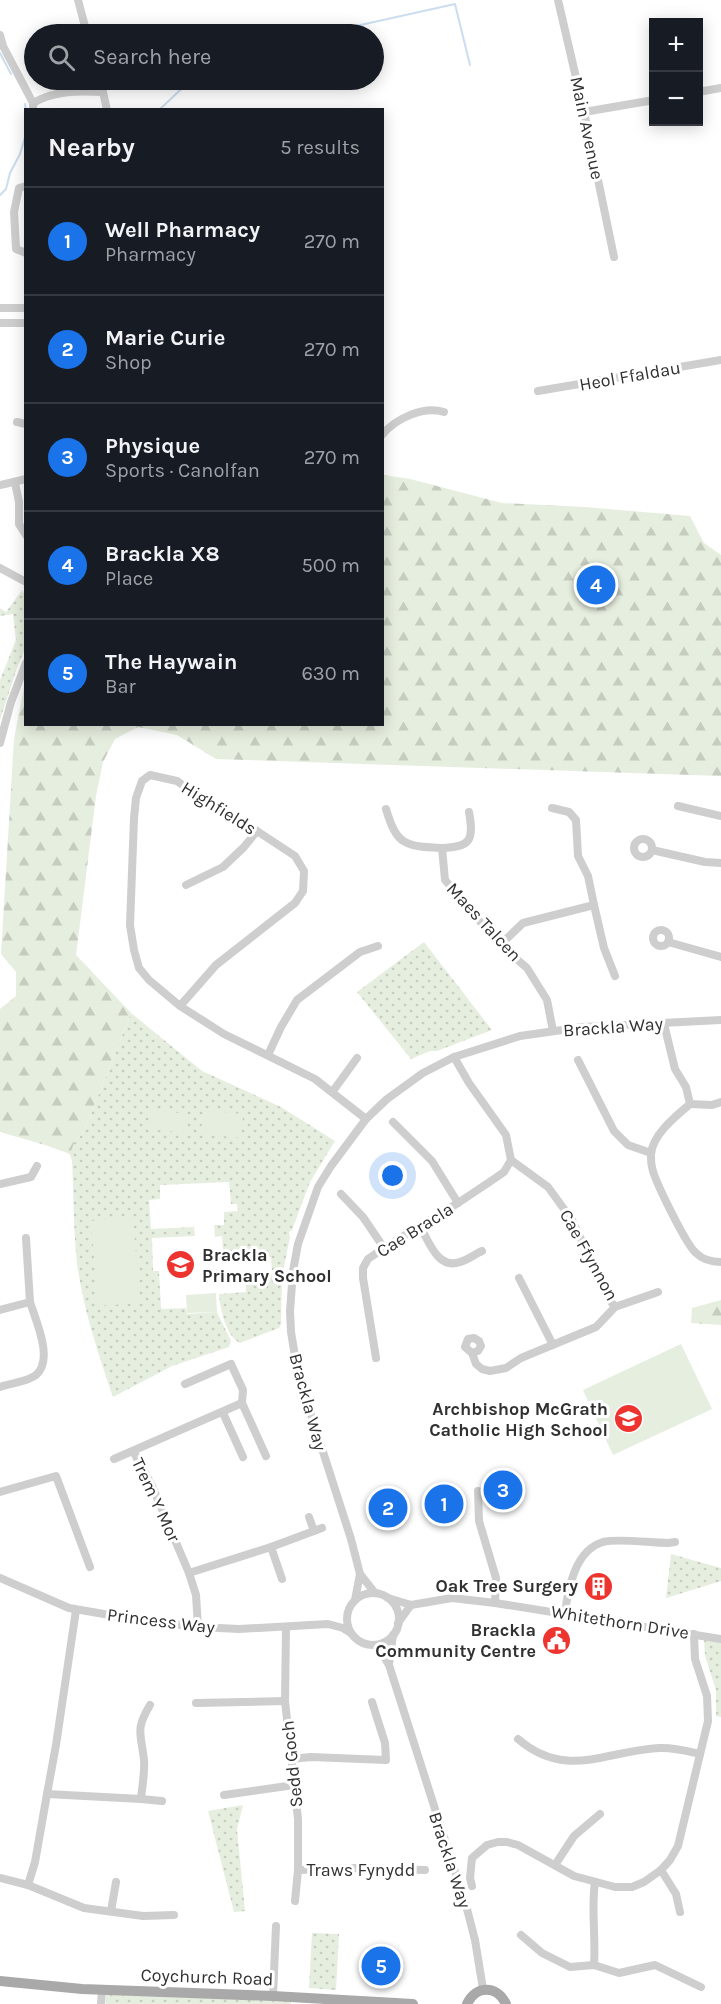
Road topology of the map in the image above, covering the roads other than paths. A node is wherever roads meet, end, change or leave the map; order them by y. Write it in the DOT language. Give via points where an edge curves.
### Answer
graph roads {
  1 [pos="78,0"];
  2 [pos="558,0"];
  3 [pos="84,24"];
  4 [pos="0,35"];
  5 [pos="24,88"];
  6 [pos="721,88"];
  7 [pos="25,90"];
  8 [pos="703,91"];
  9 [pos="103,92"];
  10 [pos="649,101"];
  11 [pos="33,106"];
  12 [pos="107,108"];
  13 [pos="584,112"];
  14 [pos="24,187"];
  15 [pos="24,252"];
  16 [pos="614,257"];
  17 [pos="0,308"];
  18 [pos="24,308"];
  19 [pos="0,323"];
  20 [pos="24,323"];
  21 [pos="721,360"];
  22 [pos="538,391"];
  23 [pos="444,412"];
  24 [pos="384,433"];
  25 [pos="24,480"];
  26 [pos="15,483"];
  27 [pos="0,485"];
  28 [pos="24,532"];
  29 [pos="0,568"];
  30 [pos="14,577"];
  31 [pos="24,581"];
  32 [pos="24,588"];
  33 [pos="24,668"];
  34 [pos="0,743"];
  35 [pos="678,806"];
  36 [pos="552,808"];
  37 [pos="386,809"];
  38 [pos="470,812"];
  39 [pos="721,816"];
  40 [pos="257,831"];
  41 [pos="442,848"];
  42 [pos="652,850"];
  43 [pos="721,863"];
  44 [pos="186,885"];
  45 [pos="594,905"];
  46 [pos="668,942"];
  47 [pos="500,945"];
  48 [pos="378,946"];
  49 [pos="721,957"];
  50 [pos="615,976"];
  51 [pos="180,1006"];
  52 [pos="721,1020"];
  53 [pos="664,1024"];
  54 [pos="553,1031"];
  55 [pos="268,1055"];
  56 [pos="454,1057"];
  57 [pos="357,1058"];
  58 [pos="578,1060"];
  59 [pos="333,1091"];
  60 [pos="721,1102"];
  61 [pos="690,1104"];
  62 [pos="366,1119"];
  63 [pos="393,1122"];
  64 [pos="651,1153"];
  65 [pos="512,1160"];
  66 [pos="37,1166"];
  67 [pos="0,1184"];
  68 [pos="340,1194"];
  69 [pos="458,1203"];
  70 [pos="420,1226"];
  71 [pos="26,1238"];
  72 [pos="384,1248"];
  73 [pos="482,1251"];
  74 [pos="721,1262"];
  75 [pos="519,1278"];
  76 [pos="658,1292"];
  77 [pos="30,1302"];
  78 [pos="615,1307"];
  79 [pos="0,1310"];
  80 [pos="553,1345"];
  81 [pos="472,1353"];
  82 [pos="376,1358"];
  83 [pos="185,1384"];
  84 [pos="0,1386"];
  85 [pos="242,1403"];
  86 [pos="222,1413"];
  87 [pos="133,1451"];
  88 [pos="266,1456"];
  89 [pos="243,1457"];
  90 [pos="114,1459"];
  91 [pos="478,1491"];
  92 [pos="0,1492"];
  93 [pos="309,1517"];
  94 [pos="675,1542"];
  95 [pos="271,1547"];
  96 [pos="90,1567"];
  97 [pos="189,1573"];
  98 [pos="360,1574"];
  99 [pos="0,1578"];
  100 [pos="282,1579"];
  101 [pos="375,1593"];
  102 [pos="388,1598"];
  103 [pos="355,1600"];
  104 [pos="495,1603"];
  105 [pos="411,1605"];
  106 [pos="76,1610"];
  107 [pos="348,1611"];
  108 [pos="565,1613"];
  109 [pos="398,1623"];
  110 [pos="328,1624"];
  111 [pos="198,1627"];
  112 [pos="286,1627"];
  113 [pos="351,1633"];
  114 [pos="394,1634"];
  115 [pos="694,1634"];
  116 [pos="721,1639"];
  117 [pos="374,1645"];
  118 [pos="389,1665"];
  119 [pos="285,1701"];
  120 [pos="372,1702"];
  121 [pos="196,1703"];
  122 [pos="150,1704"];
  123 [pos="518,1738"];
  124 [pos="700,1754"];
  125 [pos="291,1759"];
  126 [pos="294,1785"];
  127 [pos="47,1794"];
  128 [pos="224,1795"];
  129 [pos="141,1800"];
  130 [pos="162,1801"];
  131 [pos="600,1814"];
  132 [pos="555,1865"];
  133 [pos="298,1870"];
  134 [pos="425,1870"];
  135 [pos="661,1870"];
  136 [pos="0,1878"];
  137 [pos="116,1882"];
  138 [pos="595,1882"];
  139 [pos="28,1885"];
  140 [pos="472,1886"];
  141 [pos="296,1901"];
  142 [pos="111,1911"];
  143 [pos="680,1912"];
  144 [pos="174,1915"];
  145 [pos="276,1926"];
  146 [pos="521,1935"];
  147 [pos="594,1965"];
  148 [pos="0,1981"];
  149 [pos="701,1987"];
  150 [pos="483,1989"];
  151 [pos="102,1990"];
  152 [pos="273,1996"];
  153 [pos="297,2001"];
  154 [pos="101,2004"];
  155 [pos="413,2004"];
  156 [pos="467,2004"];
  157 [pos="506,2004"];
  1 -- 3 [label="street"];
  2 -- 13 [label="street, Main Avenue"];
  4 -- 5 [label="street"];
  6 -- 8 [label="street"];
  7 -- 11 [label="street"];
  9 -- 11 [label="street" via="73,91 43,97"];
  9 -- 12 [label="street"];
  10 -- 13 [label="street"];
  13 -- 16 [label="street, Main Avenue"];
  14 -- 15 [label="street" via="19,188 14,212 16,249"];
  17 -- 18 [label="street"];
  19 -- 20 [label="street"];
  21 -- 22 [label="street, Heol Ffaldau"];
  23 -- 24 [label="street" via="428,409 410,415"];
  25 -- 26 [label="street"];
  26 -- 27 [label="street"];
  26 -- 28 [label="street" via="19,524"];
  29 -- 30 [label="street"];
  30 -- 31 [label="street"];
  30 -- 32 [label="street"];
  33 -- 34 [label="street"];
  35 -- 39 [label="street"];
  36 -- 45 [label="street" via="570,812 576,820 578,856 588,876"];
  37 -- 41 [label="street" via="392,830 400,840 417,847"];
  38 -- 41 [label="street" via="472,830 467,842 460,848"];
  40 -- 44 [label="street" via="224,867"];
  40 -- 51 [label="street, Highfields" via="295,856 304,871 303,891 295,903 216,964"];
  40 -- 51 [label="street, Highfields" via="177,782 150,775 142,781 136,798 133,838 130,925 134,950 139,968"];
  41 -- 47 [label="street, Maes Talcen" via="445,880"];
  42 -- 43 [label="street"];
  45 -- 47 [label="street" via="523,923"];
  45 -- 50 [label="street"];
  46 -- 49 [label="street"];
  47 -- 54 [label="street, Maes Talcen" via="527,968 547,1000"];
  48 -- 55 [label="street" via="360,951 297,1000"];
  51 -- 55 [label="street, Highfields"];
  52 -- 53 [label="street, Brackla Way"];
  53 -- 54 [label="street, Brackla Way"];
  53 -- 61 [label="street" via="675,1069"];
  54 -- 56 [label="street, Brackla Way" via="520,1036"];
  55 -- 59 [label="street, Highfields"];
  56 -- 62 [label="street, Brackla Way" via="423,1073"];
  56 -- 65 [label="street" via="506,1135"];
  57 -- 59 [label="street"];
  58 -- 64 [label="street" via="614,1131 628,1145"];
  59 -- 62 [label="street, Highfields"];
  60 -- 61 [label="street"];
  61 -- 64 [label="street" via="655,1142"];
  62 -- 98 [label="street, Brackla Way" via="318,1187 298,1244 290,1311 298,1374"];
  63 -- 69 [label="street" via="432,1161"];
  64 -- 74 [label="street" via="652,1168 694,1252 705,1260"];
  65 -- 69 [label="street, Cae Bracla" via="504,1172"];
  65 -- 78 [label="street, Cae Ffynnon" via="548,1187 572,1220"];
  66 -- 67 [label="street" via="31,1177"];
  68 -- 72 [label="street" via="363,1217"];
  69 -- 70 [label="street, Cae Bracla"];
  70 -- 72 [label="street, Cae Bracla"];
  70 -- 73 [label="street" via="437,1256 447,1263 459,1263"];
  71 -- 77 [label="street"];
  72 -- 82 [label="street, Cae Bracla" via="368,1259 363,1268"];
  75 -- 80 [label="street"];
  76 -- 78 [label="street, Cae Ffynnon"];
  77 -- 79 [label="street"];
  77 -- 84 [label="street" via="42,1342 42,1368 35,1377"];
  78 -- 80 [label="street" via="596,1327"];
  80 -- 81 [label="street" via="506,1368 490,1371 476,1364"];
  83 -- 85 [label="street" via="231,1364 243,1390"];
  85 -- 86 [label="street, Trem Y Mor"];
  85 -- 88 [label="street"];
  86 -- 87 [label="street, Trem Y Mor"];
  86 -- 89 [label="street"];
  87 -- 90 [label="street"];
  87 -- 97 [label="street, Trem Y Mor"];
  91 -- 104 [label="street" via="479,1521 496,1578"];
  92 -- 96 [label="street" via="56,1476"];
  93 -- 95 [label="street" via="318,1530"];
  94 -- 108 [label="street" via="600,1543 578,1564"];
  95 -- 97 [label="street"];
  95 -- 100 [label="street"];
  97 -- 111 [label="street, Trem Y Mor" via="196,1595"];
  98 -- 101 [label="street, Brackla Way"];
  98 -- 103 [label="street, Brackla Way"];
  99 -- 106 [label="street, Princess Way"];
  101 -- 102 [label="street"];
  101 -- 103 [label="street"];
  102 -- 105 [label="street, Whitethorn Drive"];
  102 -- 109 [label="street" via="398,1612"];
  103 -- 107 [label="street"];
  104 -- 105 [label="street, Whitethorn Drive" via="452,1598"];
  104 -- 108 [label="street, Whitethorn Drive"];
  105 -- 109 [label="street"];
  106 -- 111 [label="street, Princess Way"];
  106 -- 127 [label="street"];
  107 -- 110 [label="street, Princess Way"];
  107 -- 113 [label="street"];
  108 -- 115 [label="street, Whitethorn Drive"];
  109 -- 114 [label="street"];
  110 -- 112 [label="street, Princess Way"];
  110 -- 113 [label="street, Princess Way"];
  111 -- 112 [label="street, Princess Way"];
  112 -- 119 [label="street, Sedd Goch"];
  113 -- 117 [label="street"];
  114 -- 117 [label="street"];
  114 -- 118 [label="street, Brackla Way"];
  115 -- 116 [label="street, Whitethorn Drive"];
  115 -- 124 [label="street" via="695,1659 708,1708"];
  117 -- 118 [label="street, Brackla Way"];
  118 -- 150 [label="street, Brackla Way" via="467,1909"];
  119 -- 121 [label="street"];
  119 -- 125 [label="street, Sedd Goch"];
  120 -- 125 [label="street" via="385,1743 386,1760"];
  122 -- 129 [label="street" via="141,1720 139,1736 144,1763"];
  123 -- 124 [label="street" via="531,1749 561,1761 658,1748"];
  124 -- 135 [label="street" via="678,1846"];
  125 -- 126 [label="street, Sedd Goch"];
  126 -- 128 [label="street"];
  126 -- 133 [label="street, Sedd Goch"];
  127 -- 129 [label="street"];
  127 -- 139 [label="street"];
  129 -- 130 [label="street"];
  131 -- 132 [label="street" via="574,1836"];
  132 -- 138 [label="street"];
  132 -- 140 [label="street" via="518,1845 498,1842 487,1845 472,1858"];
  133 -- 134 [label="street, Traws Fynydd"];
  133 -- 141 [label="street, Sedd Goch"];
  135 -- 138 [label="street" via="632,1887"];
  135 -- 143 [label="street" via="676,1894"];
  136 -- 139 [label="street"];
  137 -- 142 [label="street"];
  138 -- 147 [label="street"];
  139 -- 142 [label="street" via="84,1908"];
  142 -- 144 [label="street"];
  145 -- 152 [label="street"];
  146 -- 147 [label="street" via="542,1953 570,1967"];
  147 -- 149 [label="street" via="619,1973 655,1965"];
  148 -- 151 [label="main road, Coychurch Road"];
  150 -- 156 [label="main road"];
  150 -- 157 [label="main road" via="497,1992"];
  151 -- 152 [label="main road, Coychurch Road"];
  151 -- 154 [label="street"];
  152 -- 153 [label="main road, Coychurch Road"];
  153 -- 155 [label="main road, Coychurch Road"];
}
